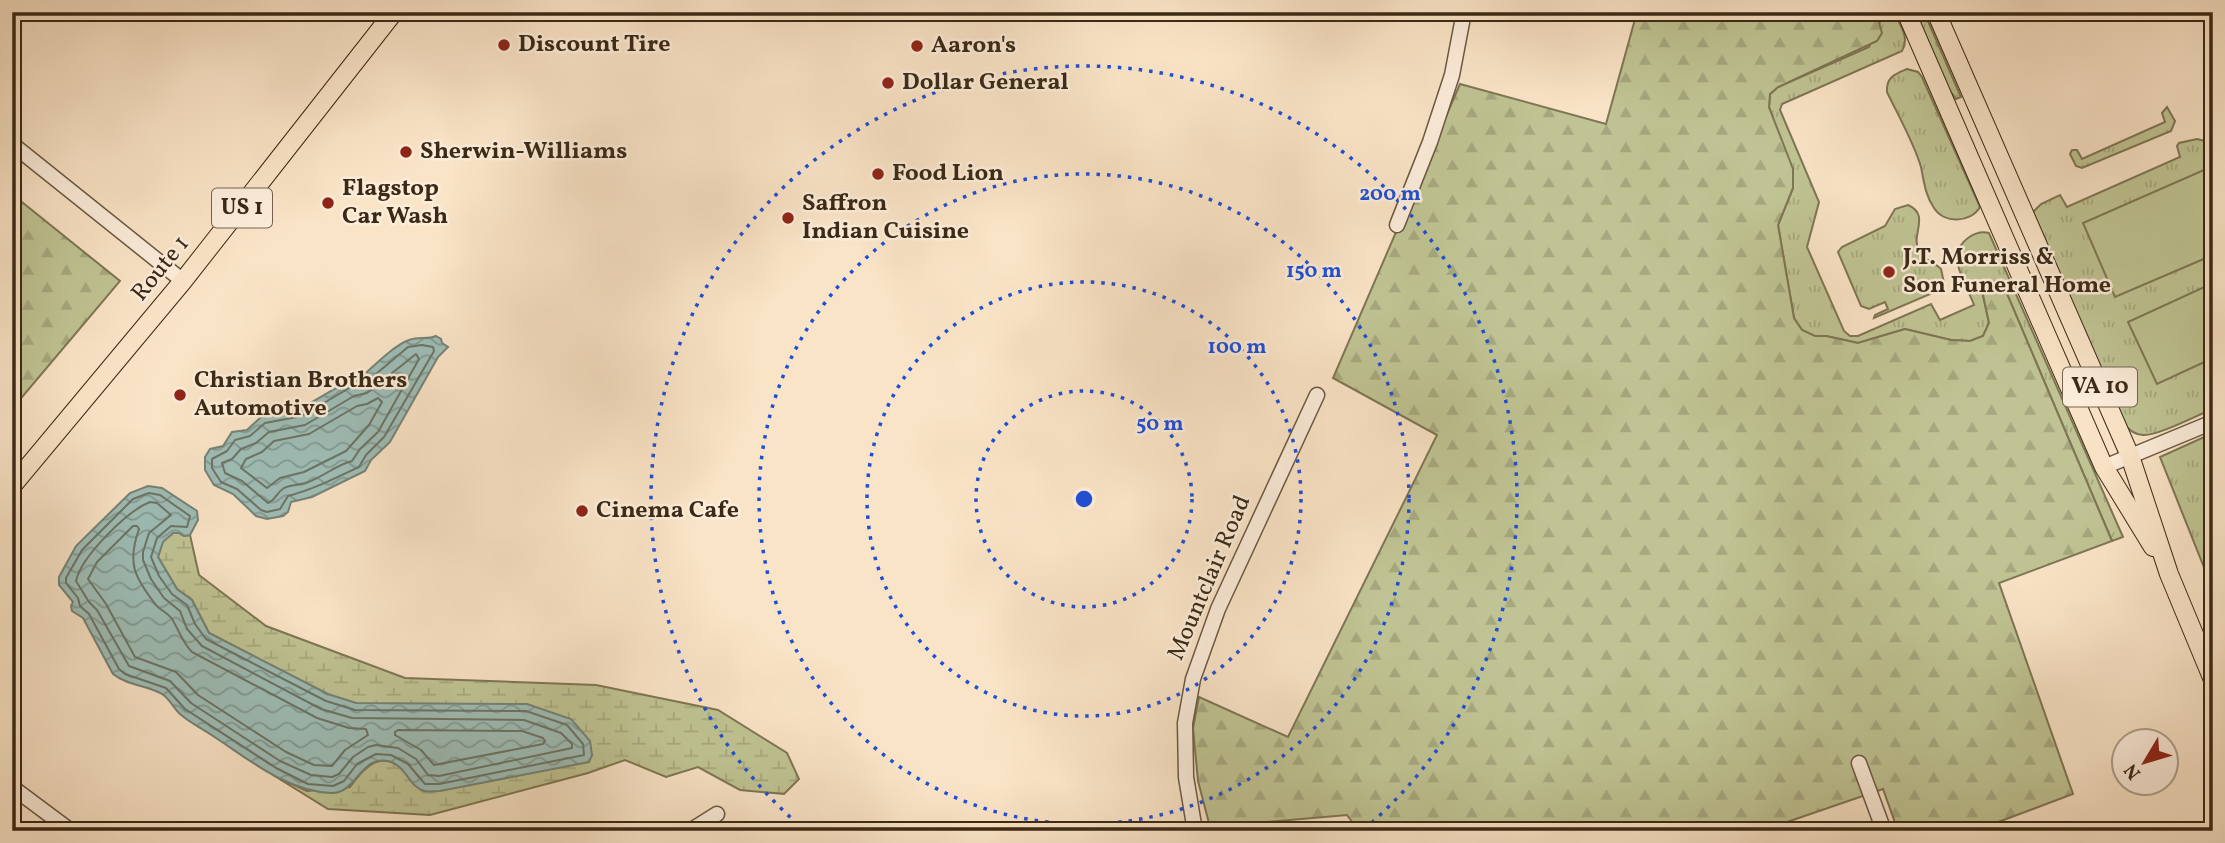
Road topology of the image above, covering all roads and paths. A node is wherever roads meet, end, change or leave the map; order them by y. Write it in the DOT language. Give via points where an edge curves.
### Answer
graph roads {
  1 [pos="394,12"];
  2 [pos="1464,12"];
  3 [pos="1906,12"];
  4 [pos="1936,12"];
  5 [pos="12,144"];
  6 [pos="1397,225"];
  7 [pos="183,281"];
  8 [pos="1317,395"];
  9 [pos="2213,422"];
  10 [pos="2130,456"];
  11 [pos="2104,467"];
  12 [pos="12,486"];
  13 [pos="2169,574"];
  14 [pos="2213,680"];
  15 [pos="1859,763"];
  16 [pos="12,787"];
  17 [pos="718,814"];
  18 [pos="12,825"];
  19 [pos="693,830"];
  20 [pos="21,831"];
  21 [pos="71,831"];
  22 [pos="1195,831"];
  23 [pos="1884,831"];
  1 -- 7 [label="main road, Route 1 / US 1"];
  2 -- 6 [label="street" via="1452,75"];
  3 -- 11 [label="main road, VA 10"];
  4 -- 10 [label="main road, VA 10"];
  5 -- 7 [label="street"];
  7 -- 12 [label="main road, Route 1 / US 1"];
  8 -- 22 [label="street, Mountclair Road" via="1218,609 1193,679 1185,736"];
  9 -- 10 [label="street"];
  10 -- 11 [label="street"];
  10 -- 13 [label="main road, VA 10"];
  11 -- 13 [label="main road, VA 10"];
  13 -- 14 [label="main road, VA 10"];
  15 -- 23 [label="street"];
  16 -- 21 [label="street"];
  17 -- 19 [label="street"];
  18 -- 20 [label="street"];
}
